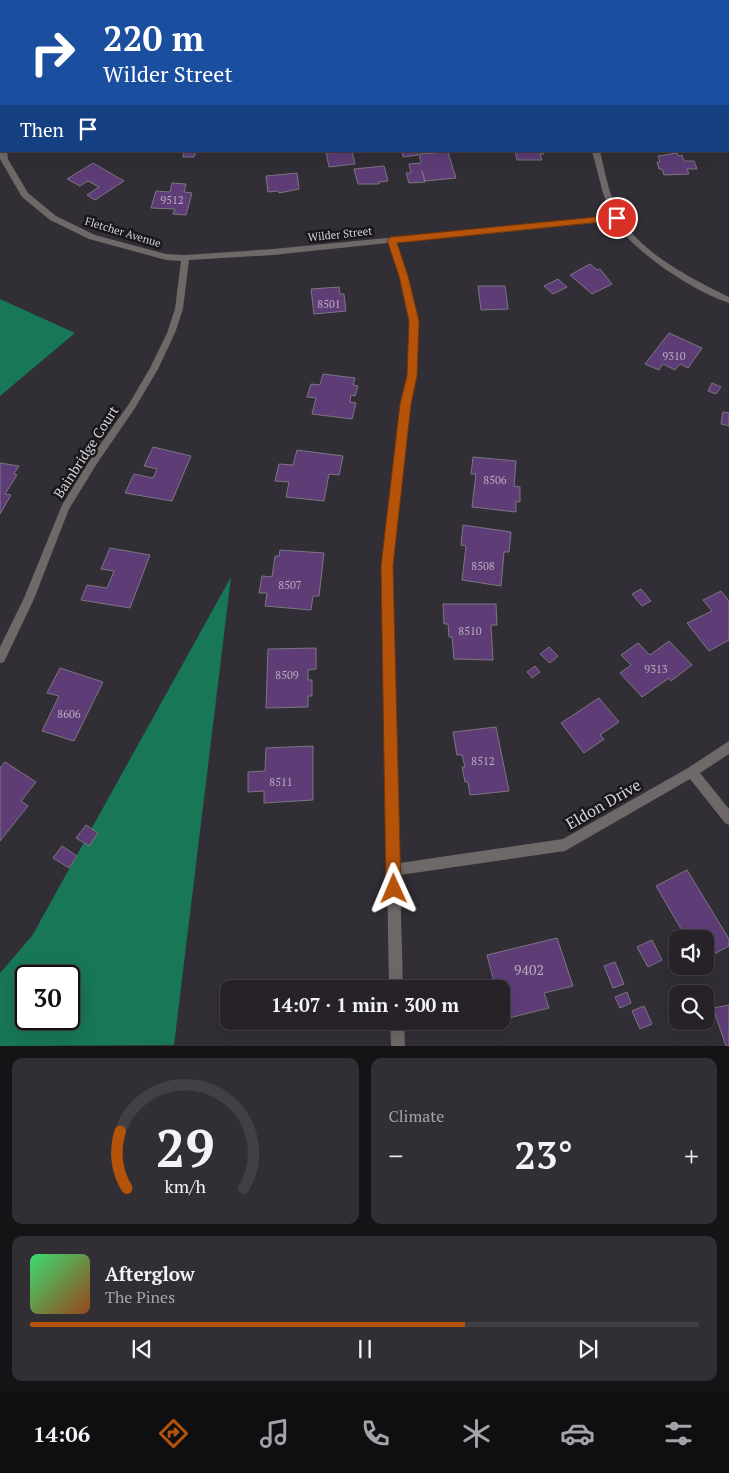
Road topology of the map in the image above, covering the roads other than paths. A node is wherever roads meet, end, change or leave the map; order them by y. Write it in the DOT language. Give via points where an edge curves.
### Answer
graph roads {
  1 [pos="3,152"];
  2 [pos="596,152"];
  3 [pos="617,218"];
  4 [pos="391,240"];
  5 [pos="185,258"];
  6 [pos="729,300"];
  7 [pos="0,658"];
  8 [pos="729,748"];
  9 [pos="692,772"];
  10 [pos="729,819"];
  11 [pos="393,870"];
  12 [pos="396,980"];
  13 [pos="397,1030"];
  14 [pos="398,1046"];
  1 -- 5 [label="street, Fletcher Avenue" via="25,195 53,218 92,237 145,252"];
  2 -- 3 [label="street"];
  3 -- 4 [label="street, Wilder Street"];
  3 -- 6 [label="street" via="628,234 664,264"];
  4 -- 5 [label="street, Wilder Street"];
  4 -- 11 [label="street" via="404,276 414,321 412,376 387,566"];
  5 -- 7 [label="street, Bainbridge Court" via="179,309 161,354 132,406 66,508 29,599"];
  8 -- 9 [label="street, Eldon Drive"];
  9 -- 10 [label="street"];
  9 -- 11 [label="street, Eldon Drive" via="565,845"];
  11 -- 12 [label="street"];
  13 -- 14 [label="street"];
}
